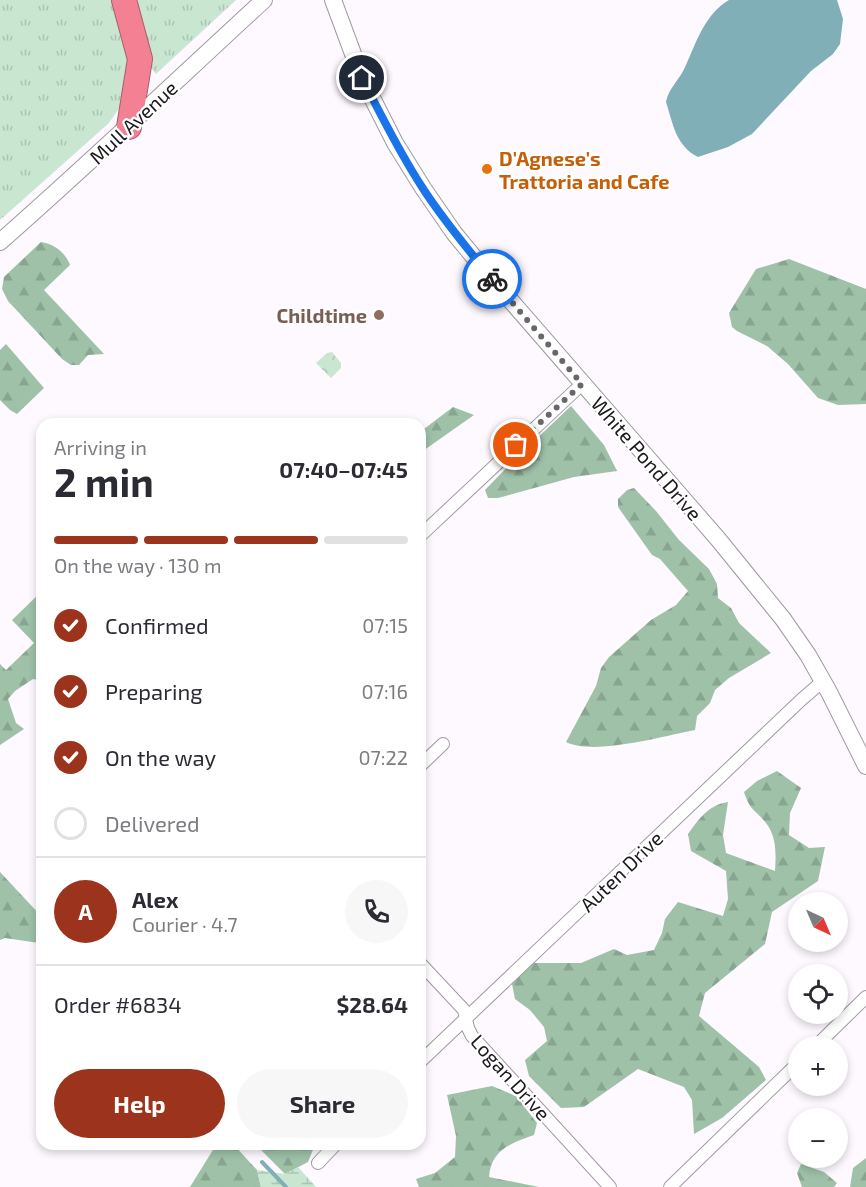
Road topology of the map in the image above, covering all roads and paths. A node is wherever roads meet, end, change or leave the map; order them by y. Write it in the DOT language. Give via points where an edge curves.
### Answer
graph roads {
  1 [pos="124,0"];
  2 [pos="264,0"];
  3 [pos="333,0"];
  4 [pos="129,127"];
  5 [pos="0,242"];
  6 [pos="582,384"];
  7 [pos="426,530"];
  8 [pos="823,681"];
  9 [pos="443,744"];
  10 [pos="426,760"];
  11 [pos="866,766"];
  12 [pos="426,969"];
  13 [pos="866,997"];
  14 [pos="467,1018"];
  15 [pos="825,1036"];
  16 [pos="426,1056"];
  17 [pos="788,1073"];
  18 [pos="330,1150"];
  19 [pos="318,1163"];
  20 [pos="610,1187"];
  21 [pos="670,1187"];
  1 -- 4 [label="highway" via="140,59"];
  2 -- 4 [label="street, Mull Avenue"];
  3 -- 6 [label="street, White Pond Drive" via="362,78 423,188 454,233"];
  4 -- 5 [label="street, Mull Avenue"];
  6 -- 7 [label="street"];
  6 -- 8 [label="street, White Pond Drive" via="783,619"];
  8 -- 11 [label="street, White Pond Drive"];
  8 -- 14 [label="street, Auten Drive"];
  9 -- 10 [label="street"];
  12 -- 14 [label="street, Logan Drive"];
  13 -- 15 [label="street"];
  14 -- 16 [label="street, Auten Drive"];
  14 -- 20 [label="street, Logan Drive" via="472,1036"];
  17 -- 21 [label="street"];
  18 -- 19 [label="street"];
}
